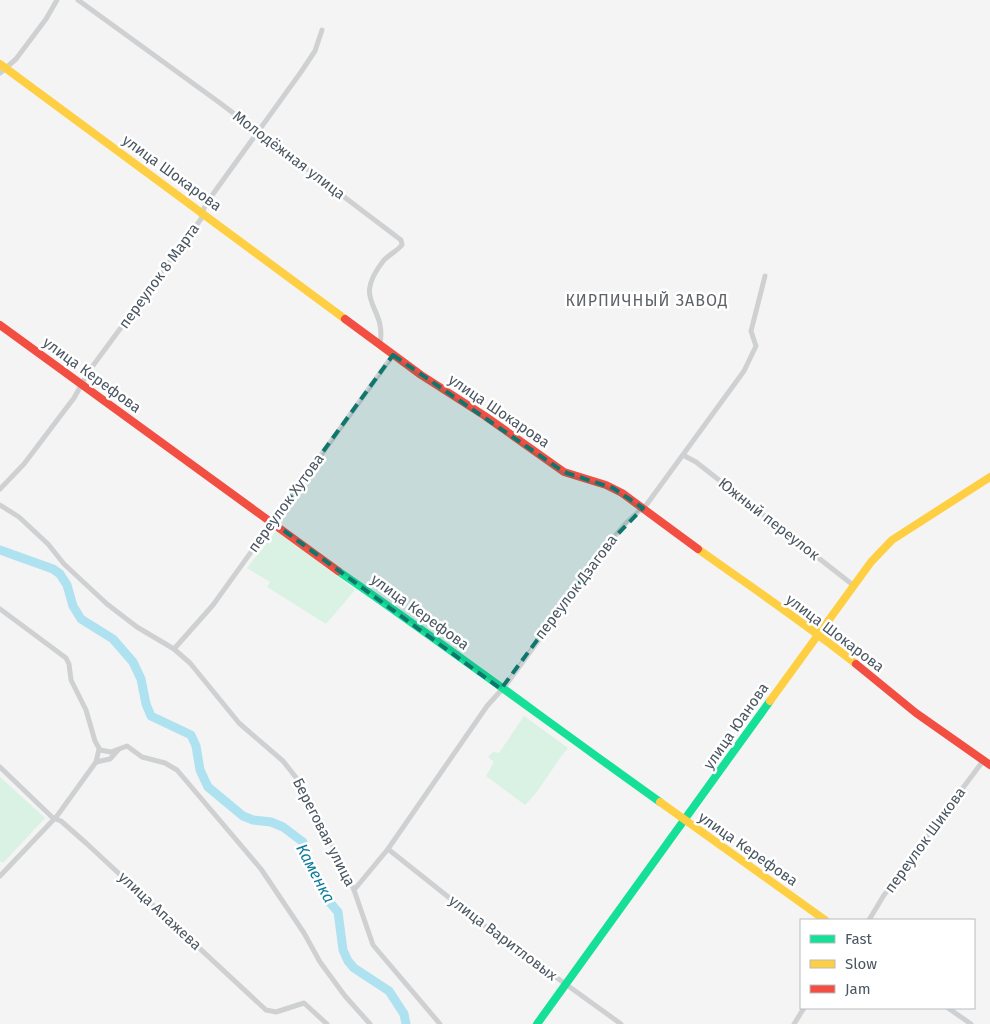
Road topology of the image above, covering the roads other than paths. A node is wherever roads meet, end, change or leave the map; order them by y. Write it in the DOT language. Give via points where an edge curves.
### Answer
graph roads {
  1 [pos="58,0"];
  2 [pos="78,0"];
  3 [pos="322,30"];
  4 [pos="2,68"];
  5 [pos="259,133"];
  6 [pos="203,214"];
  7 [pos="765,276"];
  8 [pos="0,325"];
  9 [pos="380,344"];
  10 [pos="393,354"];
  11 [pos="82,384"];
  12 [pos="683,455"];
  13 [pos="990,477"];
  14 [pos="0,489"];
  15 [pos="0,506"];
  16 [pos="643,508"];
  17 [pos="272,522"];
  18 [pos="853,585"];
  19 [pos="0,609"];
  20 [pos="818,633"];
  21 [pos="174,649"];
  22 [pos="501,689"];
  23 [pos="99,749"];
  24 [pos="118,750"];
  25 [pos="96,762"];
  26 [pos="987,763"];
  27 [pos="0,767"];
  28 [pos="53,818"];
  29 [pos="685,821"];
  30 [pos="388,849"];
  31 [pos="0,876"];
  32 [pos="354,890"];
  33 [pos="824,919"];
  34 [pos="870,919"];
  35 [pos="566,985"];
  36 [pos="803,1009"];
  37 [pos="949,1009"];
  38 [pos="327,1024"];
  39 [pos="370,1024"];
  40 [pos="440,1024"];
  41 [pos="537,1024"];
  42 [pos="621,1024"];
  43 [pos="794,1024"];
  44 [pos="971,1024"];
  1 -- 4 [label="street" via="16,59"];
  2 -- 5 [label="street, Молодёжная улица"];
  3 -- 5 [label="street, переулок 8 Марта" via="313,54"];
  4 -- 6 [label="street, улица Шокарова"];
  5 -- 6 [label="street, переулок 8 Марта" via="229,170 206,204"];
  5 -- 9 [label="street, Молодёжная улица" via="402,241 401,247 390,254 369,286 382,329"];
  6 -- 9 [label="street, улица Шокарова"];
  6 -- 11 [label="street, переулок 8 Марта"];
  7 -- 12 [label="street, переулок Дзагова" via="751,331 756,346 744,371"];
  8 -- 11 [label="street, улица Керефова"];
  9 -- 10 [label="street, улица Шокарова"];
  10 -- 16 [label="street, улица Шокарова" via="564,472 612,488"];
  10 -- 17 [label="street, переулок Хутова"];
  11 -- 14 [label="street, переулок 8 Марта" via="24,464"];
  11 -- 17 [label="street, улица Керефова"];
  12 -- 16 [label="street, переулок Дзагова"];
  12 -- 18 [label="street, Южный переулок"];
  13 -- 18 [label="street, улица Юанова" via="892,540"];
  15 -- 21 [label="street, Береговая улица" via="19,517 112,608"];
  16 -- 20 [label="street, улица Шокарова" via="780,609"];
  16 -- 22 [label="street, переулок Дзагова" via="605,549"];
  17 -- 21 [label="street, переулок Хутова" via="213,605"];
  17 -- 22 [label="street, улица Керефова"];
  18 -- 20 [label="street, улица Юанова"];
  19 -- 23 [label="street" via="66,658 71,680 86,710"];
  20 -- 26 [label="street, улица Шокарова" via="916,713"];
  20 -- 29 [label="street, улица Юанова"];
  21 -- 32 [label="street, Береговая улица" via="200,673 238,723 275,752 292,772 318,815"];
  22 -- 29 [label="street, улица Керефова"];
  22 -- 30 [label="street, переулок Дзагова"];
  23 -- 24 [label="street" via="107,753"];
  23 -- 25 [label="street"];
  24 -- 25 [label="street" via="110,759"];
  24 -- 39 [label="street" via="127,746 142,757 177,770 255,861 320,962"];
  25 -- 28 [label="street"];
  26 -- 34 [label="street, переулок Шикова" via="884,895"];
  27 -- 28 [label="street, улица Апажева"];
  28 -- 31 [label="street"];
  28 -- 38 [label="street, улица Апажева" via="67,826 266,1010 276,1012 304,1003"];
  29 -- 33 [label="street, улица Керефова"];
  29 -- 35 [label="street, улица Юанова"];
  30 -- 32 [label="street, переулок Дзагова"];
  30 -- 35 [label="street, улица Варитловых" via="481,924"];
  32 -- 40 [label="street, Береговая улица" via="373,945"];
  35 -- 41 [label="street, улица Юанова"];
  35 -- 42 [label="street, улица Варитловых"];
  36 -- 43 [label="street"];
  37 -- 44 [label="street"];
}
